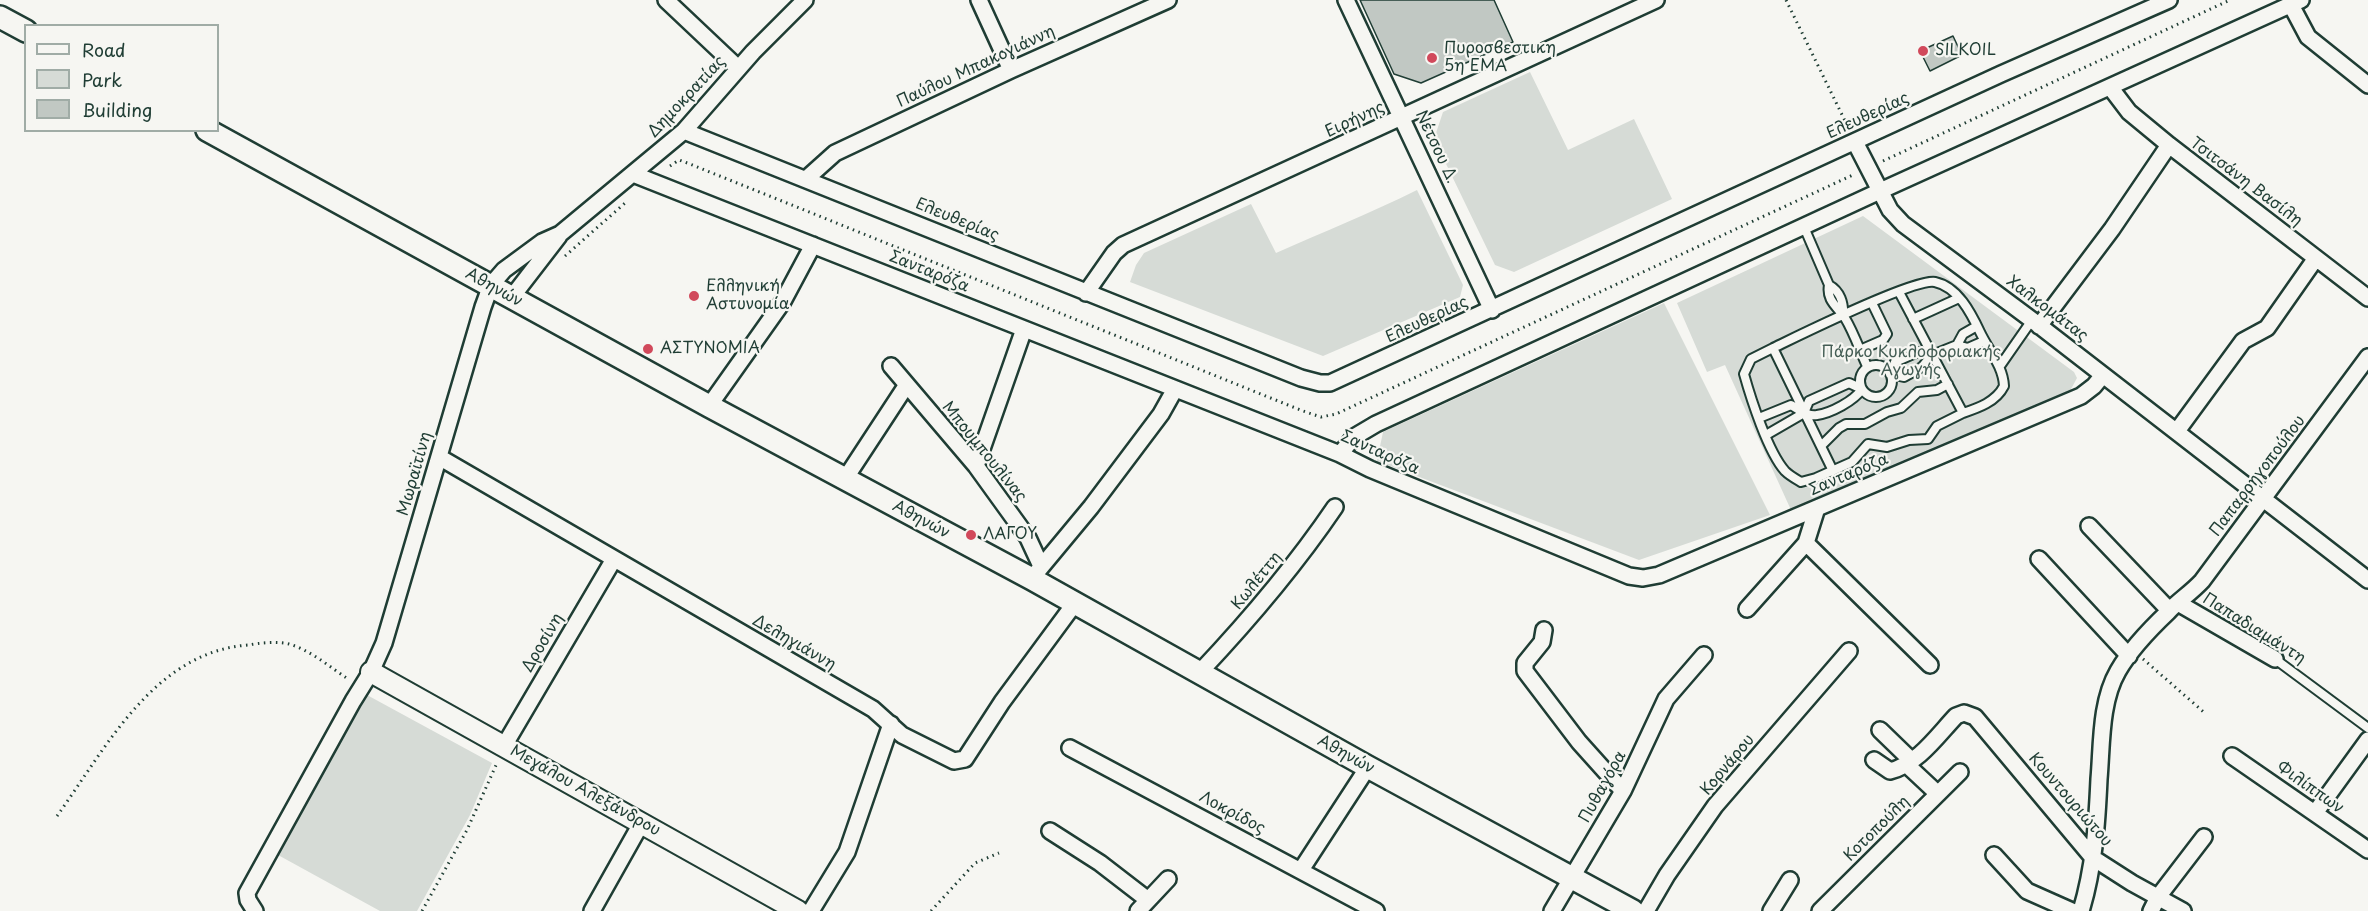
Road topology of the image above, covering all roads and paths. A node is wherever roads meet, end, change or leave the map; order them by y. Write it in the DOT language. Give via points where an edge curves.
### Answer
graph roads {
  1 [pos="666,0"];
  2 [pos="805,0"];
  3 [pos="979,0"];
  4 [pos="1168,0"];
  5 [pos="1346,0"];
  6 [pos="1656,0"];
  7 [pos="1786,0"];
  8 [pos="2169,0"];
  9 [pos="2296,2"];
  10 [pos="0,17"];
  11 [pos="24,30"];
  12 [pos="738,68"];
  13 [pos="1011,70"];
  14 [pos="2368,85"];
  15 [pos="2110,87"];
  16 [pos="1402,118"];
  17 [pos="684,131"];
  18 [pos="211,132"];
  19 [pos="1856,142"];
  20 [pos="2169,145"];
  21 [pos="633,174"];
  22 [pos="806,179"];
  23 [pos="1880,191"];
  24 [pos="1804,226"];
  25 [pos="560,234"];
  26 [pos="813,246"];
  27 [pos="2316,258"];
  28 [pos="491,285"];
  29 [pos="1086,292"];
  30 [pos="1899,292"];
  31 [pos="512,297"];
  32 [pos="2368,297"];
  33 [pos="1959,298"];
  34 [pos="1872,303"];
  35 [pos="1492,310"];
  36 [pos="1844,316"];
  37 [pos="1913,320"];
  38 [pos="2036,323"];
  39 [pos="1977,327"];
  40 [pos="1024,329"];
  41 [pos="1984,341"];
  42 [pos="1957,345"];
  43 [pos="1773,348"];
  44 [pos="1860,350"];
  45 [pos="1932,355"];
  46 [pos="2368,357"];
  47 [pos="891,366"];
  48 [pos="1867,366"];
  49 [pos="2000,366"];
  50 [pos="1890,374"];
  51 [pos="2103,375"];
  52 [pos="1948,384"];
  53 [pos="906,386"];
  54 [pos="1175,389"];
  55 [pos="1862,389"];
  56 [pos="1879,397"];
  57 [pos="709,406"];
  58 [pos="1887,412"];
  59 [pos="1804,413"];
  60 [pos="1963,413"];
  61 [pos="1759,418"];
  62 [pos="2177,431"];
  63 [pos="1766,435"];
  64 [pos="1821,446"];
  65 [pos="1340,454"];
  66 [pos="439,457"];
  67 [pos="976,466"];
  68 [pos="1833,471"];
  69 [pos="845,479"];
  70 [pos="2264,499"];
  71 [pos="1335,507"];
  72 [pos="1817,508"];
  73 [pos="2089,526"];
  74 [pos="1806,543"];
  75 [pos="614,559"];
  76 [pos="2039,559"];
  77 [pos="1036,572"];
  78 [pos="2368,580"];
  79 [pos="1075,603"];
  80 [pos="2174,607"];
  81 [pos="1746,609"];
  82 [pos="1544,630"];
  83 [pos="1850,651"];
  84 [pos="2131,653"];
  85 [pos="1704,655"];
  86 [pos="2275,659"];
  87 [pos="1930,665"];
  88 [pos="1200,672"];
  89 [pos="366,680"];
  90 [pos="2206,714"];
  91 [pos="891,724"];
  92 [pos="2368,728"];
  93 [pos="1880,730"];
  94 [pos="2368,740"];
  95 [pos="504,746"];
  96 [pos="1070,748"];
  97 [pos="2232,756"];
  98 [pos="1874,760"];
  99 [pos="1910,763"];
  100 [pos="1368,767"];
  101 [pos="1960,772"];
  102 [pos="1623,791"];
  103 [pos="1938,794"];
  104 [pos="2315,813"];
  105 [pos="57,816"];
  106 [pos="642,822"];
  107 [pos="1050,831"];
  108 [pos="2204,837"];
  109 [pos="2368,850"];
  110 [pos="999,853"];
  111 [pos="1994,855"];
  112 [pos="2093,858"];
  113 [pos="1301,870"];
  114 [pos="1572,878"];
  115 [pos="1168,879"];
  116 [pos="1790,880"];
  117 [pos="2158,897"];
  118 [pos="1143,905"];
  119 [pos="1370,909"];
  120 [pos="255,911"];
  121 [pos="422,911"];
  122 [pos="592,911"];
  123 [pos="798,911"];
  124 [pos="811,911"];
  125 [pos="931,911"];
  126 [pos="1551,911"];
  127 [pos="1633,911"];
  128 [pos="1646,911"];
  129 [pos="1771,911"];
  130 [pos="1820,911"];
  131 [pos="2072,911"];
  132 [pos="2081,911"];
  133 [pos="2151,911"];
  134 [pos="2183,911"];
  1 -- 12 [label="street"];
  2 -- 12 [label="street, Δημοκρατίας"];
  3 -- 13 [label="street"];
  4 -- 13 [label="street, Παύλου Μπακογιάννη"];
  5 -- 16 [label="street, Νέτσου Δ."];
  6 -- 16 [label="street, Ειρήνης"];
  7 -- 19 [label="path"];
  8 -- 19 [label="street, Ελευθερίας"];
  9 -- 14 [label="street" via="2308,37"];
  9 -- 15 [label="street"];
  10 -- 11 [label="main road"];
  12 -- 17 [label="street, Δημοκρατίας"];
  13 -- 22 [label="street, Παύλου Μπακογιάννη" via="835,153"];
  15 -- 20 [label="street, Τσιτσάνη Βασίλη" via="2129,112"];
  15 -- 23 [label="street"];
  16 -- 29 [label="street, Ειρήνης" via="1123,245"];
  16 -- 35 [label="street, Νέτσου Δ."];
  17 -- 21 [label="street, Δημοκρατίας"];
  17 -- 22 [label="street, Ελευθερίας"];
  18 -- 28 [label="main road, Αθηνών"];
  19 -- 23 [label="street, Χαλκομάτας"];
  19 -- 35 [label="street, Ελευθερίας"];
  20 -- 27 [label="street, Τσιτσάνη Βασίλη"];
  20 -- 38 [label="street" via="2112,229"];
  21 -- 25 [label="street, Δημοκρατίας"];
  21 -- 26 [label="street, Σανταρόζα"];
  22 -- 29 [label="street, Ελευθερίας"];
  23 -- 24 [label="street"];
  23 -- 38 [label="street, Χαλκομάτας" via="1903,224"];
  24 -- 36 [label="lane" via="1829,285 1827,292 1835,309"];
  24 -- 65 [label="street" via="1376,424 1354,437"];
  25 -- 28 [label="street, Δημοκρατίας" via="519,258"];
  25 -- 31 [label="street, Δημοκρατίας"];
  26 -- 40 [label="street, Σανταρόζα"];
  26 -- 57 [label="street" via="782,303"];
  27 -- 32 [label="street, Τσιτσάνη Βασίλη"];
  27 -- 62 [label="street" via="2267,328 2243,341"];
  28 -- 31 [label="main road, Αθηνών"];
  28 -- 66 [label="street, Μωραϊτίνη"];
  29 -- 35 [label="street, Ελευθερίας" via="1320,383 1341,379"];
  30 -- 33 [label="lane" via="1925,282 1937,282"];
  30 -- 34 [label="lane"];
  30 -- 37 [label="lane"];
  31 -- 57 [label="main road, Αθηνών"];
  33 -- 37 [label="lane"];
  33 -- 39 [label="lane"];
  34 -- 36 [label="lane"];
  34 -- 44 [label="lane" via="1887,334 1884,340"];
  36 -- 43 [label="lane"];
  36 -- 44 [label="lane"];
  37 -- 45 [label="lane"];
  38 -- 49 [label="lane"];
  38 -- 51 [label="street, Χαλκομάτας"];
  39 -- 41 [label="lane"];
  39 -- 42 [label="lane" via="1964,334"];
  40 -- 54 [label="street, Σανταρόζα"];
  40 -- 67 [label="street"];
  41 -- 42 [label="lane" via="1968,348"];
  41 -- 49 [label="lane"];
  42 -- 45 [label="lane"];
  43 -- 59 [label="lane"];
  43 -- 61 [label="lane" via="1751,359 1744,374"];
  44 -- 48 [label="lane"];
  45 -- 50 [label="lane" via="1922,367 1904,376"];
  45 -- 50 [label="lane" via="1918,352 1895,362"];
  45 -- 52 [label="lane"];
  46 -- 70 [label="street, Παπαρρηγοπούλου"];
  47 -- 53 [label="street, Μπουμπουλίνας"];
  48 -- 50 [label="lane" via="1879,366"];
  48 -- 55 [label="lane" via="1861,376"];
  49 -- 60 [label="lane" via="2004,386 2000,394"];
  50 -- 56 [label="lane" via="1890,387"];
  51 -- 62 [label="street, Χαλκομάτας"];
  51 -- 72 [label="street, Σανταρόζα" via="2081,396"];
  52 -- 58 [label="lane" via="1918,392 1901,408"];
  52 -- 60 [label="lane"];
  53 -- 67 [label="street, Μπουμπουλίνας"];
  53 -- 69 [label="street"];
  54 -- 65 [label="street, Σανταρόζα"];
  54 -- 77 [label="street" via="1098,498"];
  55 -- 56 [label="lane"];
  55 -- 59 [label="lane" via="1855,399 1816,416"];
  55 -- 59 [label="lane" via="1849,383 1809,401"];
  56 -- 58 [label="lane"];
  57 -- 69 [label="main road, Αθηνών"];
  58 -- 64 [label="lane" via="1865,424 1846,424"];
  59 -- 61 [label="lane" via="1791,405"];
  59 -- 63 [label="lane"];
  59 -- 64 [label="lane"];
  60 -- 68 [label="lane" via="1937,426 1928,439 1887,447 1868,444 1852,462"];
  61 -- 63 [label="lane"];
  62 -- 70 [label="street, Χαλκομάτας"];
  63 -- 68 [label="lane" via="1785,471 1794,479 1802,482"];
  64 -- 68 [label="lane"];
  65 -- 72 [label="street, Σανταρόζα" via="1629,576 1643,578 1659,575"];
  66 -- 75 [label="street, Δεληγιάννη"];
  66 -- 89 [label="street, Μωραϊτίνη" via="384,643"];
  67 -- 77 [label="street, Μπουμπουλίνας" via="1028,538"];
  69 -- 77 [label="main road, Αθηνών"];
  70 -- 78 [label="street, Χαλκομάτας"];
  70 -- 80 [label="street, Παπαρρηγοπούλου" via="2202,581"];
  71 -- 88 [label="street, Κωλέττη" via="1269,596"];
  72 -- 74 [label="street"];
  73 -- 80 [label="street"];
  74 -- 81 [label="street"];
  74 -- 87 [label="street"];
  75 -- 91 [label="street, Δεληγιάννη" via="873,709"];
  75 -- 95 [label="street, Δροσίνη"];
  76 -- 84 [label="street"];
  77 -- 79 [label="main road, Αθηνών"];
  79 -- 88 [label="main road, Αθηνών"];
  79 -- 91 [label="street, Δεληγιάννη" via="965,759 946,758 909,739"];
  80 -- 84 [label="street, Παπαρρηγοπούλου"];
  80 -- 86 [label="street, Παπαδιαμάντη"];
  82 -- 102 [label="street" via="1542,642 1525,663 1525,671"];
  83 -- 128 [label="street, Κορνάρου" via="1715,806"];
  84 -- 90 [label="path"];
  84 -- 112 [label="street, Παπαρρηγοπούλου" via="2110,687 2105,712"];
  85 -- 102 [label="street, Πυθαγόρα" via="1666,699"];
  86 -- 92 [label="lane, Παπαδιαμάντη"];
  88 -- 100 [label="main road, Αθηνών"];
  89 -- 95 [label="street, Μεγάλου Αλεξάνδρου"];
  89 -- 105 [label="path" via="287,644 238,645 208,652 177,669 153,689"];
  89 -- 120 [label="street, Μωραϊτίνη" via="247,893"];
  91 -- 124 [label="street" via="847,852"];
  93 -- 99 [label="street"];
  94 -- 104 [label="street"];
  95 -- 106 [label="street, Μεγάλου Αλεξάνδρου"];
  95 -- 121 [label="path" via="476,812"];
  96 -- 113 [label="street, Λοκρίδος"];
  97 -- 104 [label="street, Φιλίππων"];
  98 -- 99 [label="street" via="1890,771"];
  99 -- 103 [label="street"];
  99 -- 112 [label="street, Κουντουριώτου" via="1956,716 1964,713 1975,717"];
  100 -- 113 [label="street"];
  100 -- 114 [label="main road, Αθηνών"];
  101 -- 103 [label="street, Κοτοπούλη"];
  102 -- 114 [label="street, Πυθαγόρα"];
  103 -- 130 [label="street, Κοτοπούλη"];
  104 -- 109 [label="street, Φιλίππων"];
  106 -- 122 [label="street"];
  106 -- 123 [label="street, Μεγάλου Αλεξάνδρου"];
  107 -- 118 [label="street" via="1100,863"];
  108 -- 117 [label="street"];
  110 -- 125 [label="path" via="975,863"];
  111 -- 131 [label="street" via="2027,891"];
  112 -- 117 [label="street, Κουντουριώτου"];
  112 -- 132 [label="street, Παπαρρηγοπούλου"];
  113 -- 119 [label="street, Λοκρίδος"];
  114 -- 126 [label="street, Πυθαγόρα"];
  114 -- 127 [label="main road, Αθηνών"];
  115 -- 118 [label="street"];
  116 -- 129 [label="street"];
  117 -- 133 [label="street"];
  117 -- 134 [label="street, Κουντουριώτου"];
}
